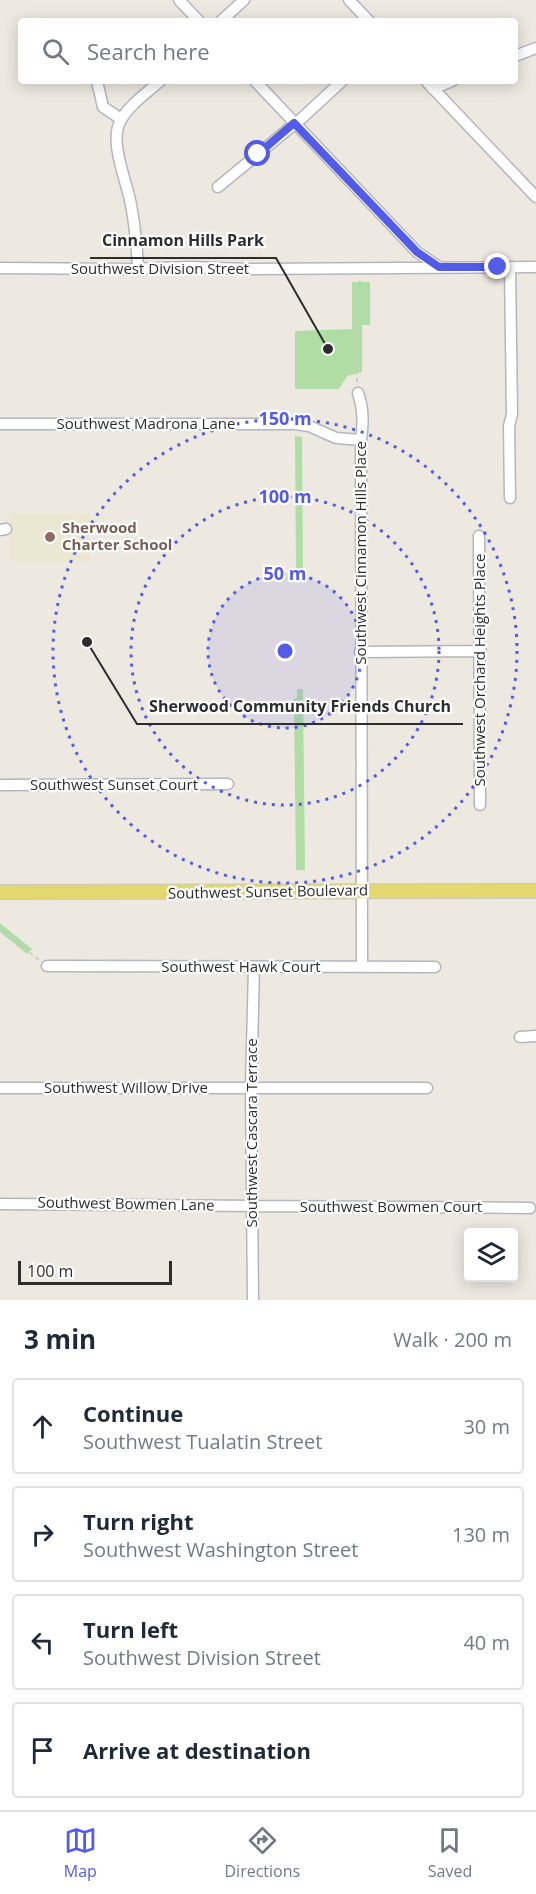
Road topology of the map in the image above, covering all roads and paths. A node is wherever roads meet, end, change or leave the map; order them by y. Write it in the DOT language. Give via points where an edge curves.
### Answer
graph roads {
  1 [pos="179,0"];
  2 [pos="244,0"];
  3 [pos="350,0"];
  4 [pos="196,18"];
  5 [pos="224,18"];
  6 [pos="366,18"];
  7 [pos="536,48"];
  8 [pos="518,55"];
  9 [pos="98,84"];
  10 [pos="157,84"];
  11 [pos="258,84"];
  12 [pos="339,84"];
  13 [pos="430,85"];
  14 [pos="121,119"];
  15 [pos="294,123"];
  16 [pos="218,187"];
  17 [pos="536,198"];
  18 [pos="439,267"];
  19 [pos="510,267"];
  20 [pos="536,267"];
  21 [pos="0,268"];
  22 [pos="138,269"];
  23 [pos="360,269"];
  24 [pos="358,393"];
  25 [pos="0,424"];
  26 [pos="361,440"];
  27 [pos="510,498"];
  28 [pos="479,536"];
  29 [pos="481,651"];
  30 [pos="360,652"];
  31 [pos="228,784"];
  32 [pos="0,785"];
  33 [pos="480,805"];
  34 [pos="362,890"];
  35 [pos="536,891"];
  36 [pos="0,892"];
  37 [pos="0,928"];
  38 [pos="47,966"];
  39 [pos="362,966"];
  40 [pos="254,967"];
  41 [pos="435,967"];
  42 [pos="520,1036"];
  43 [pos="536,1036"];
  44 [pos="251,1088"];
  45 [pos="427,1088"];
  46 [pos="0,1089"];
  47 [pos="0,1204"];
  48 [pos="252,1206"];
  49 [pos="530,1208"];
  50 [pos="253,1300"];
  1 -- 4 [label="street"];
  2 -- 5 [label="street"];
  3 -- 6 [label="street"];
  7 -- 8 [label="street"];
  9 -- 14 [label="street" via="103,107"];
  10 -- 14 [label="street"];
  11 -- 15 [label="street"];
  12 -- 15 [label="street"];
  13 -- 17 [label="street"];
  14 -- 22 [label="street" via="117,128 118,152 132,210"];
  15 -- 16 [label="street"];
  15 -- 18 [label="street" via="417,252"];
  18 -- 19 [label="street, Southwest Division Street"];
  18 -- 23 [label="street, Southwest Division Street"];
  19 -- 20 [label="street, Southwest Division Street"];
  19 -- 27 [label="street"];
  21 -- 22 [label="street, Southwest Division Street"];
  22 -- 23 [label="street, Southwest Division Street"];
  23 -- 24 [label="path" via="356,326"];
  24 -- 26 [label="street, Southwest Cinnamon Hills Place" via="363,407"];
  25 -- 26 [label="street, Southwest Madrona Lane" via="295,424 336,438"];
  26 -- 30 [label="street, Southwest Cinnamon Hills Place"];
  28 -- 29 [label="street, Southwest Orchard Heights Place"];
  29 -- 30 [label="street"];
  29 -- 33 [label="street, Southwest Orchard Heights Place"];
  30 -- 34 [label="street, Southwest Cinnamon Hills Place"];
  31 -- 32 [label="street, Southwest Sunset Court"];
  34 -- 35 [label="main road, Southwest Sunset Boulevard"];
  34 -- 36 [label="main road, Southwest Sunset Boulevard"];
  34 -- 39 [label="street, Southwest Cinnamon Hills Place"];
  37 -- 38 [label="path"];
  38 -- 40 [label="street, Southwest Hawk Court"];
  39 -- 40 [label="street, Southwest Hawk Court"];
  39 -- 41 [label="street, Southwest Hawk Court"];
  40 -- 44 [label="street, Southwest Cascara Terrace"];
  42 -- 43 [label="street"];
  44 -- 45 [label="street, Southwest Willow Drive"];
  44 -- 46 [label="street, Southwest Willow Drive"];
  44 -- 48 [label="street, Southwest Cascara Terrace"];
  47 -- 48 [label="street, Southwest Bowmen Lane"];
  48 -- 49 [label="street, Southwest Bowmen Court"];
  48 -- 50 [label="street, Southwest Cascara Terrace"];
}
